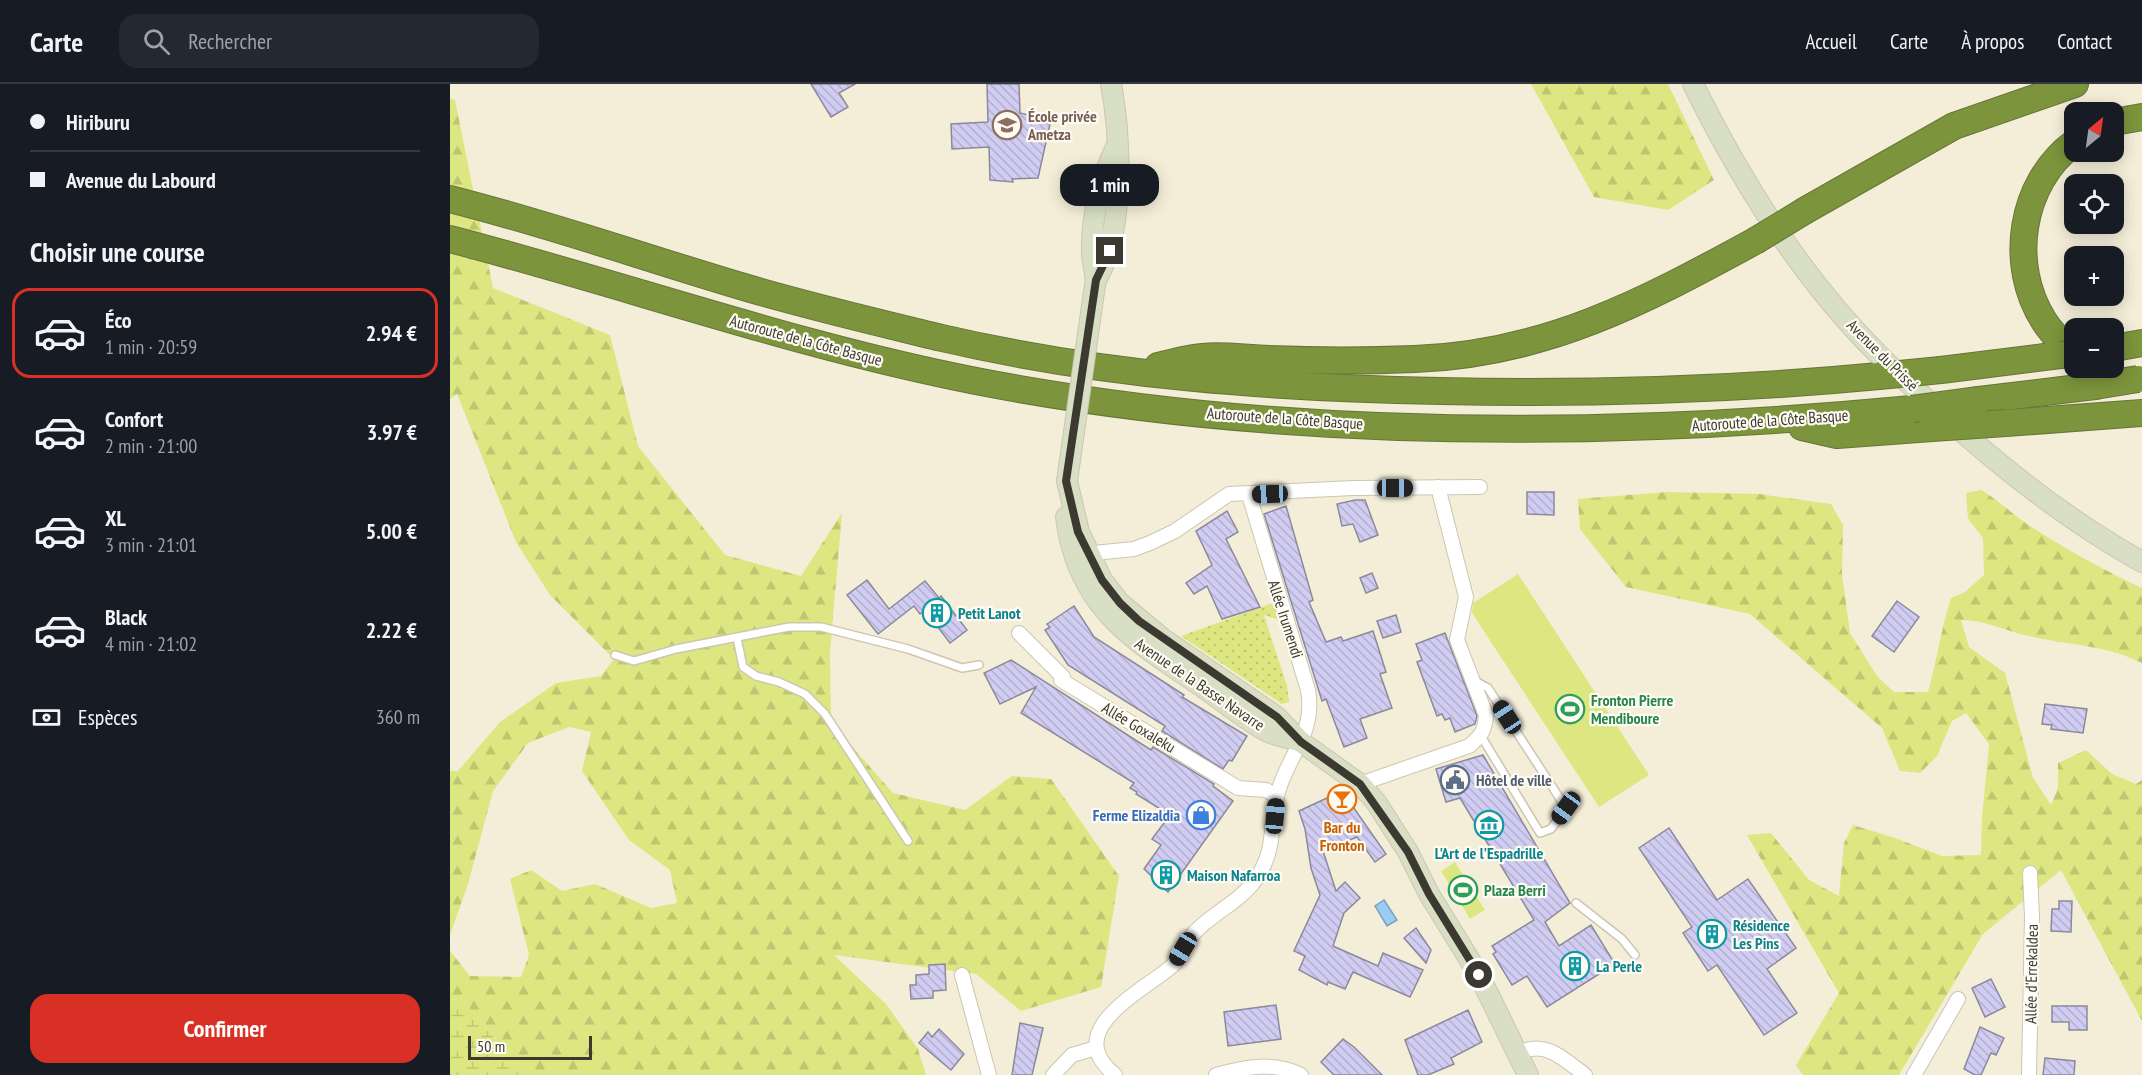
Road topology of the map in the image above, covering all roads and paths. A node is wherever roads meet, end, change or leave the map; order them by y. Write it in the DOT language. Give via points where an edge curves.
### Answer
graph roads {
  1 [pos="1111,84"];
  2 [pos="1693,84"];
  3 [pos="2075,84"];
  4 [pos="2142,117"];
  5 [pos="2124,120"];
  6 [pos="2064,152"];
  7 [pos="450,199"];
  8 [pos="450,238"];
  9 [pos="2142,343"];
  10 [pos="2124,346"];
  11 [pos="2064,347"];
  12 [pos="2064,356"];
  13 [pos="1131,372"];
  14 [pos="2086,378"];
  15 [pos="2092,378"];
  16 [pos="2116,378"];
  17 [pos="2140,379"];
  18 [pos="2138,413"];
  19 [pos="1769,420"];
  20 [pos="1480,487"];
  21 [pos="1438,488"];
  22 [pos="1067,491"];
  23 [pos="1249,495"];
  24 [pos="1090,555"];
  25 [pos="2142,562"];
  26 [pos="1082,576"];
  27 [pos="1019,633"];
  28 [pos="737,638"];
  29 [pos="615,655"];
  30 [pos="979,665"];
  31 [pos="1472,678"];
  32 [pos="1481,736"];
  33 [pos="1301,742"];
  34 [pos="1360,784"];
  35 [pos="1277,796"];
  36 [pos="908,841"];
  37 [pos="2030,873"];
  38 [pos="1576,903"];
  39 [pos="1635,954"];
  40 [pos="962,975"];
  41 [pos="1958,999"];
  42 [pos="1096,1048"];
  43 [pos="1519,1053"];
  44 [pos="989,1075"];
  45 [pos="1053,1075"];
  46 [pos="1115,1075"];
  47 [pos="1216,1075"];
  48 [pos="1301,1075"];
  49 [pos="1528,1075"];
  50 [pos="1585,1075"];
  51 [pos="1914,1075"];
  52 [pos="2029,1075"];
  1 -- 22 [label="street, Avenue de la Basse Navarre, bridge" via="1116,147 1102,182 1092,250 1098,268"];
  2 -- 25 [label="street, Avenue du Prissé" via="1756,200 1829,300 1876,352 2016,478 2081,526"];
  3 -- 13 [label="highway, bridge" via="1954,126 1669,288 1577,329 1513,346 1417,359 1204,356"];
  4 -- 5 [label="highway"];
  6 -- 11 [label="highway" via="2041,180 2029,207 2023,243 2025,271 2035,304"];
  7 -- 13 [label="highway, Autoroute de la Côte Basque" via="748,288 944,338"];
  8 -- 19 [label="highway, Autoroute de la Côte Basque" via="850,353 980,382 1156,409 1435,426 1635,428"];
  9 -- 10 [label="highway"];
  12 -- 13 [label="highway, Autoroute de la Côte Basque, bridge" via="1780,386 1635,392 1331,388"];
  14 -- 19 [label="highway, Autoroute de la Côte Basque, bridge" via="1912,409"];
  15 -- 18 [label="highway"];
  16 -- 17 [label="highway, Autoroute de la Côte Basque, bridge"];
  18 -- 19 [label="highway, bridge" via="1837,435"];
  20 -- 21 [label="street"];
  21 -- 23 [label="street" via="1353,488"];
  21 -- 31 [label="street" via="1466,597 1457,640"];
  22 -- 24 [label="street, Avenue de la Basse Navarre" via="1078,532"];
  22 -- 26 [label="street, Avenue de la Basse Navarre" via="1070,551"];
  23 -- 24 [label="street" via="1229,494 1175,531 1142,546"];
  23 -- 33 [label="street, Allée Irumendi" via="1312,709"];
  24 -- 26 [label="street"];
  24 -- 33 [label="street, Avenue de la Basse Navarre" via="1102,580 1139,621 1277,717"];
  26 -- 33 [label="street, Avenue de la Basse Navarre" via="1098,603 1145,649 1268,732"];
  27 -- 35 [label="street, Allée Goxaleku" via="1063,677 1061,680 1238,788 1266,790"];
  28 -- 29 [label="lane" via="634,661"];
  28 -- 30 [label="lane" via="789,627 821,627 908,649 962,668"];
  28 -- 36 [label="lane" via="743,667 756,676 805,694 825,714"];
  31 -- 32 [label="street" via="1486,715"];
  31 -- 32 [label="lane" via="1488,688 1566,808 1551,829 1540,833"];
  32 -- 34 [label="street" via="1469,746"];
  33 -- 34 [label="street, Avenue de la Basse Navarre"];
  33 -- 35 [label="street, Allée Irumendi"];
  34 -- 43 [label="street, Avenue de la Basse Navarre" via="1408,852"];
  35 -- 42 [label="street, Allée Irumendi" via="1274,836 1257,878 1241,898 1193,934 1174,964 1107,1019 1097,1033"];
  37 -- 52 [label="street, Allée d'Errekaldea"];
  38 -- 39 [label="lane"];
  40 -- 44 [label="street"];
  41 -- 51 [label="street"];
  42 -- 45 [label="street" via="1072,1055"];
  42 -- 46 [label="street" via="1102,1065"];
  43 -- 49 [label="street, Avenue de la Basse Navarre"];
  43 -- 50 [label="street" via="1539,1047"];
  47 -- 48 [label="street" via="1272,1065"];
}
